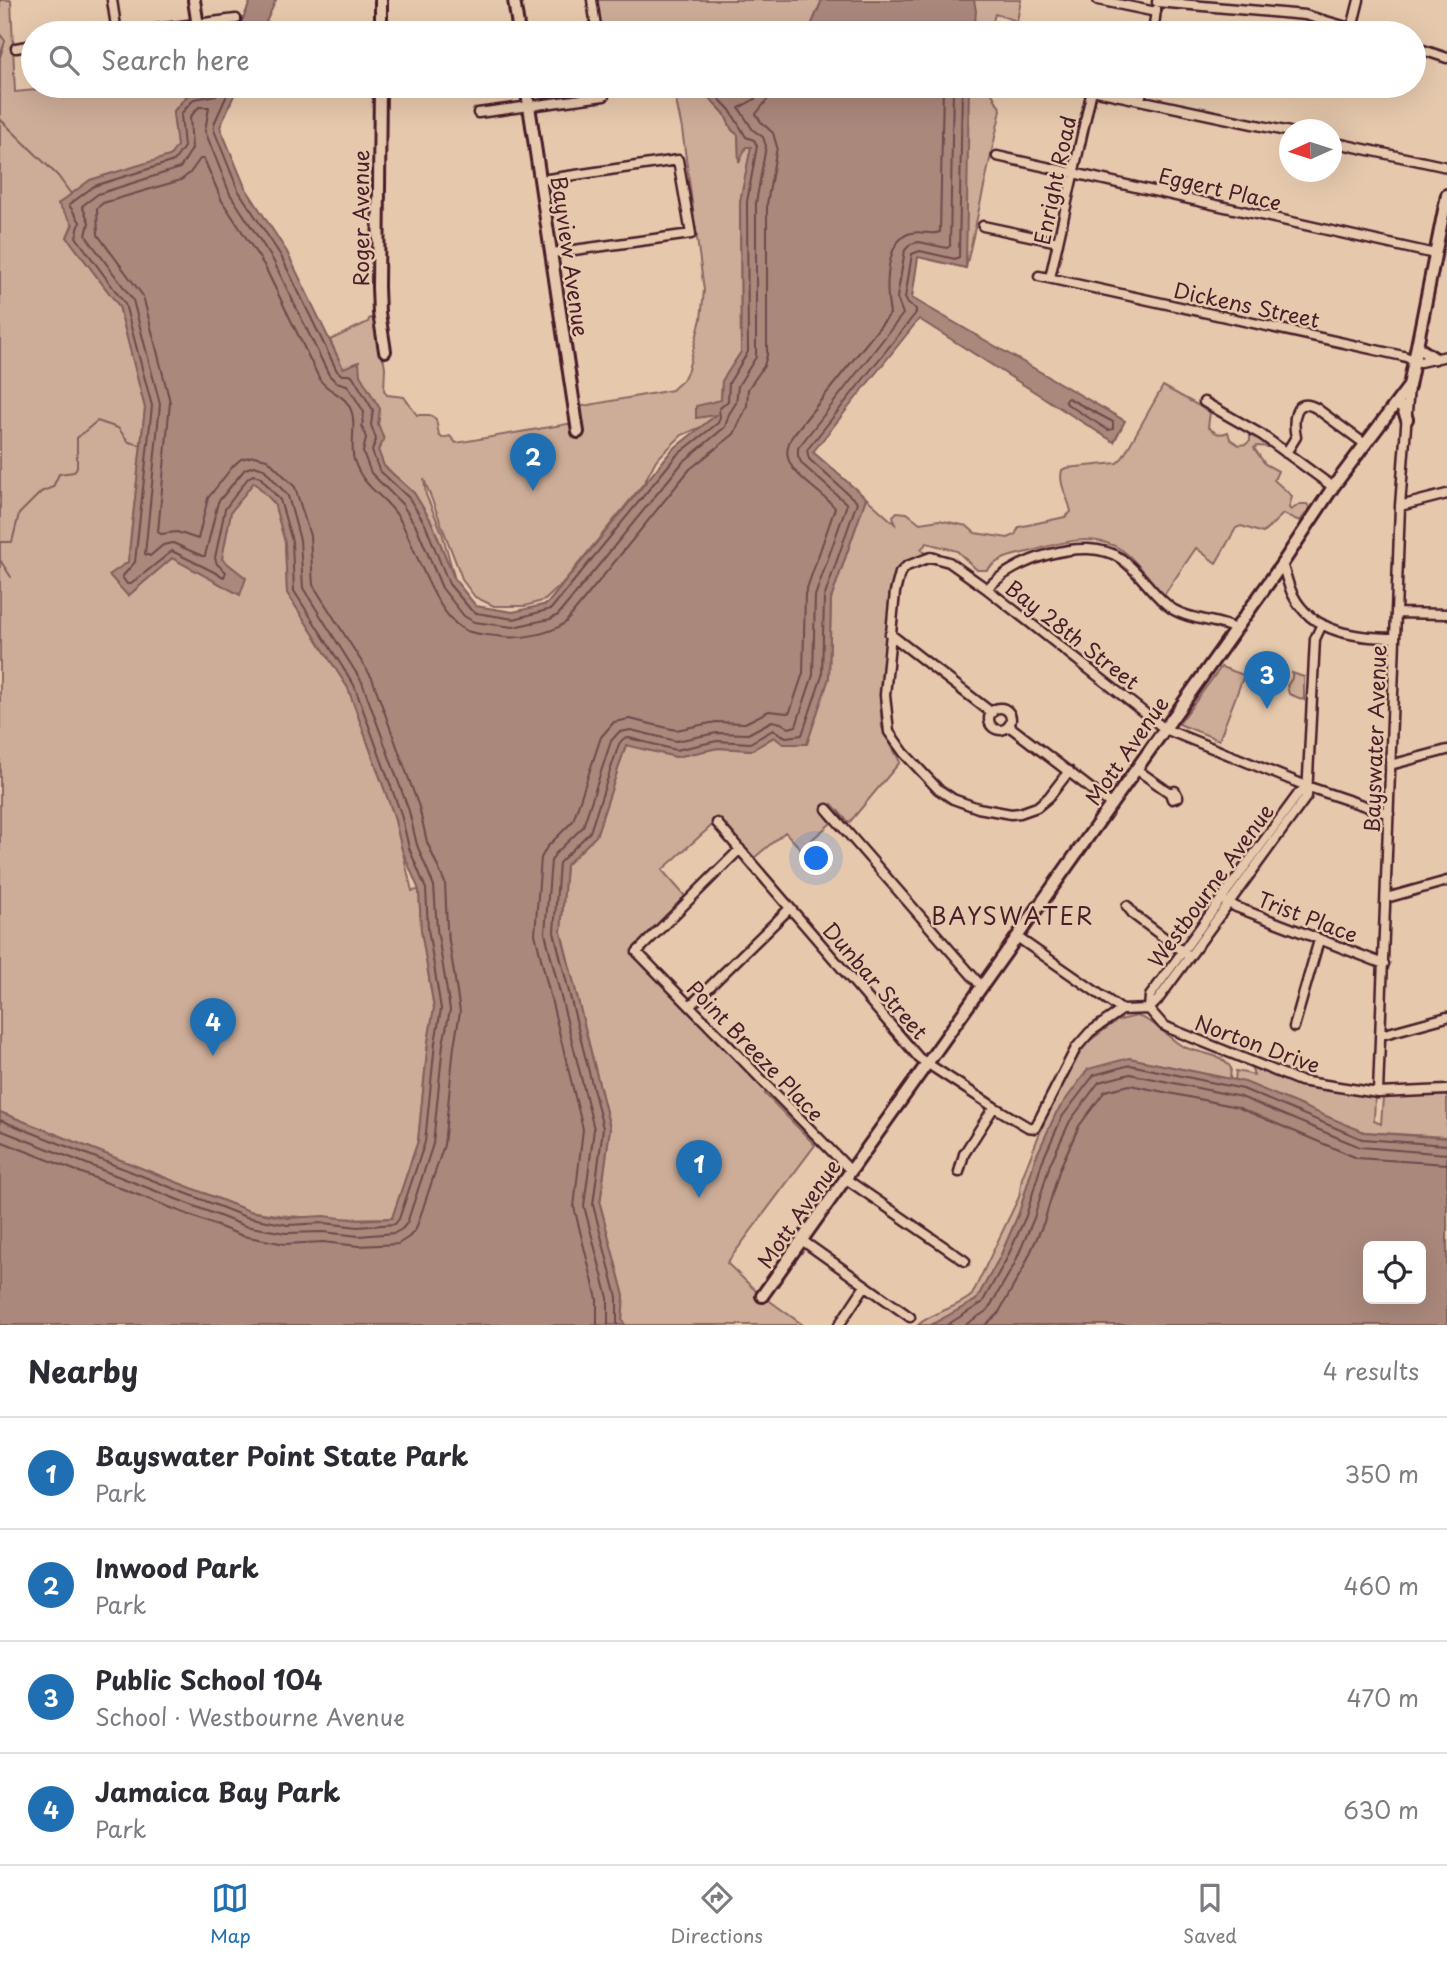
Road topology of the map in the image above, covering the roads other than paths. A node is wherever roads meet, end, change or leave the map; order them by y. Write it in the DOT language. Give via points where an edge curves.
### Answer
graph roads {
  1 [pos="112,0"];
  2 [pos="194,0"];
  3 [pos="382,0"];
  4 [pos="514,0"];
  5 [pos="592,0"];
  6 [pos="1098,0"];
  7 [pos="1359,0"];
  8 [pos="1157,1"];
  9 [pos="1156,12"];
  10 [pos="236,19"];
  11 [pos="115,21"];
  12 [pos="197,21"];
  13 [pos="228,21"];
  14 [pos="381,21"];
  15 [pos="517,21"];
  16 [pos="595,21"];
  17 [pos="1155,21"];
  18 [pos="1325,21"];
  19 [pos="1354,21"];
  20 [pos="21,46"];
  21 [pos="16,47"];
  22 [pos="1426,51"];
  23 [pos="1447,58"];
  24 [pos="380,98"];
  25 [pos="529,98"];
  26 [pos="591,98"];
  27 [pos="1090,98"];
  28 [pos="1130,98"];
  29 [pos="1140,100"];
  30 [pos="530,107"];
  31 [pos="478,113"];
  32 [pos="1279,130"];
  33 [pos="1342,144"];
  34 [pos="996,156"];
  35 [pos="1447,167"];
  36 [pos="1073,174"];
  37 [pos="541,180"];
  38 [pos="1447,195"];
  39 [pos="983,226"];
  40 [pos="1058,243"];
  41 [pos="552,253"];
  42 [pos="1435,254"];
  43 [pos="1039,276"];
  44 [pos="1050,278"];
  45 [pos="1417,346"];
  46 [pos="385,351"];
  47 [pos="1447,356"];
  48 [pos="1434,358"];
  49 [pos="1414,359"];
  50 [pos="1409,386"];
  51 [pos="1205,402"];
  52 [pos="1395,405"];
  53 [pos="1407,419"];
  54 [pos="578,432"];
  55 [pos="1365,444"];
  56 [pos="1286,453"];
  57 [pos="1334,487"];
  58 [pos="1447,494"];
  59 [pos="1400,506"];
  60 [pos="1282,564"];
  61 [pos="987,589"];
  62 [pos="1396,613"];
  63 [pos="1447,614"];
  64 [pos="1322,624"];
  65 [pos="1235,629"];
  66 [pos="890,634"];
  67 [pos="1395,638"];
  68 [pos="992,713"];
  69 [pos="1009,726"];
  70 [pos="1165,729"];
  71 [pos="1447,750"];
  72 [pos="1390,765"];
  73 [pos="1136,769"];
  74 [pos="1069,771"];
  75 [pos="1308,787"];
  76 [pos="1170,793"];
  77 [pos="1112,805"];
  78 [pos="827,809"];
  79 [pos="1389,814"];
  80 [pos="717,823"];
  81 [pos="740,849"];
  82 [pos="1447,881"];
  83 [pos="1386,898"];
  84 [pos="1224,901"];
  85 [pos="1127,906"];
  86 [pos="790,908"];
  87 [pos="1017,937"];
  88 [pos="1319,940"];
  89 [pos="1185,954"];
  90 [pos="1384,964"];
  91 [pos="982,987"];
  92 [pos="690,1006"];
  93 [pos="1149,1009"];
  94 [pos="1122,1010"];
  95 [pos="1447,1017"];
  96 [pos="1294,1027"];
  97 [pos="1381,1035"];
  98 [pos="928,1063"];
  99 [pos="1447,1090"];
  100 [pos="1378,1093"];
  101 [pos="994,1107"];
  102 [pos="959,1172"];
  103 [pos="848,1175"];
  104 [pos="803,1241"];
  105 [pos="965,1261"];
  106 [pos="865,1286"];
  107 [pos="762,1296"];
  108 [pos="910,1317"];
  109 [pos="839,1325"];
  1 -- 11 [label="street"];
  2 -- 12 [label="street"];
  3 -- 14 [label="street"];
  4 -- 15 [label="street"];
  5 -- 16 [label="street"];
  6 -- 9 [label="street"];
  7 -- 19 [label="street"];
  8 -- 9 [label="street"];
  8 -- 18 [label="street" via="1305,15"];
  9 -- 17 [label="street"];
  10 -- 13 [label="street"];
  20 -- 21 [label="street"];
  22 -- 23 [label="street"];
  24 -- 46 [label="street, Roger Avenue" via="378,287"];
  25 -- 30 [label="street, Bayview Avenue"];
  26 -- 30 [label="street"];
  27 -- 36 [label="street, Enright Road"];
  28 -- 29 [label="street"];
  29 -- 32 [label="street"];
  30 -- 31 [label="street"];
  30 -- 37 [label="street, Bayview Avenue"];
  33 -- 35 [label="street"];
  34 -- 36 [label="street, Eggert Place"];
  36 -- 40 [label="street, Enright Road"];
  36 -- 42 [label="street, Eggert Place"];
  37 -- 41 [label="street, Bayview Avenue"];
  37 -- 41 [label="street" via="678,160 691,234"];
  38 -- 42 [label="street, Mott Avenue"];
  39 -- 40 [label="street"];
  40 -- 44 [label="street, Enright Road"];
  41 -- 54 [label="street, Bayview Avenue"];
  42 -- 45 [label="street, Mott Avenue"];
  43 -- 44 [label="street, Dickens Street"];
  44 -- 49 [label="street, Dickens Street"];
  45 -- 48 [label="street"];
  45 -- 49 [label="street, Mott Avenue"];
  47 -- 48 [label="street, Dickens Street"];
  48 -- 49 [label="street, Dickens Street"];
  49 -- 50 [label="street, Mott Avenue"];
  50 -- 52 [label="street, Mott Avenue"];
  50 -- 53 [label="street, Bayswater Avenue"];
  51 -- 56 [label="street"];
  52 -- 53 [label="street" via="1402,407"];
  52 -- 55 [label="street, Mott Avenue"];
  53 -- 59 [label="street, Bayswater Avenue"];
  55 -- 56 [label="street" via="1307,404 1295,414 1296,437"];
  55 -- 57 [label="street, Mott Avenue"];
  56 -- 57 [label="street"];
  57 -- 60 [label="street, Mott Avenue"];
  58 -- 59 [label="street"];
  59 -- 62 [label="street, Bayswater Avenue"];
  60 -- 64 [label="street" via="1294,596"];
  60 -- 65 [label="street, Mott Avenue"];
  61 -- 65 [label="street" via="1003,573 1033,559 1098,550 1119,557 1184,615"];
  61 -- 66 [label="street, Bay 28th Street" via="950,562 931,557 911,564 900,573"];
  61 -- 70 [label="street, Bay 28th Street"];
  62 -- 63 [label="street"];
  62 -- 67 [label="street, Bayswater Avenue"];
  64 -- 67 [label="street" via="1357,636"];
  64 -- 75 [label="street, Westbourne Avenue" via="1315,639"];
  65 -- 70 [label="street, Mott Avenue"];
  66 -- 68 [label="street"];
  66 -- 74 [label="street" via="885,695 889,732 945,794 978,808 1020,813 1043,802"];
  67 -- 72 [label="street, Bayswater Avenue"];
  68 -- 69 [label="street" via="1005,710 1011,719"];
  68 -- 69 [label="street" via="989,719 994,728"];
  69 -- 74 [label="street"];
  70 -- 73 [label="street, Mott Avenue"];
  70 -- 75 [label="street, Bay 28th Street"];
  71 -- 72 [label="street"];
  72 -- 79 [label="street, Bayswater Avenue"];
  73 -- 76 [label="street"];
  73 -- 77 [label="street, Mott Avenue"];
  74 -- 77 [label="street"];
  75 -- 79 [label="street, Bay 28th Street"];
  75 -- 84 [label="street, Westbourne Avenue" via="1307,796"];
  77 -- 87 [label="street, Mott Avenue"];
  78 -- 91 [label="street"];
  79 -- 83 [label="street, Bayswater Avenue"];
  80 -- 81 [label="street, Dunbar Street"];
  81 -- 86 [label="street, Dunbar Street"];
  81 -- 92 [label="street, Point Breeze Place" via="636,952"];
  82 -- 83 [label="street"];
  83 -- 90 [label="street, Bayswater Avenue"];
  84 -- 88 [label="street, Trist Place"];
  84 -- 89 [label="street, Westbourne Avenue"];
  85 -- 89 [label="street"];
  86 -- 92 [label="street"];
  86 -- 98 [label="street, Dunbar Street"];
  87 -- 91 [label="street, Mott Avenue"];
  87 -- 94 [label="street"];
  88 -- 90 [label="street, Trist Place"];
  88 -- 96 [label="street"];
  89 -- 93 [label="street, Westbourne Avenue"];
  90 -- 97 [label="street, Bayswater Avenue"];
  91 -- 98 [label="street, Mott Avenue"];
  92 -- 103 [label="street, Point Breeze Place"];
  93 -- 94 [label="street"];
  93 -- 100 [label="street, Norton Drive" via="1171,1029 1300,1081"];
  94 -- 101 [label="street, Dunbar Street" via="1076,1048 1035,1128"];
  95 -- 97 [label="street"];
  97 -- 100 [label="street, Bayswater Avenue"];
  98 -- 101 [label="street, Dunbar Street"];
  98 -- 103 [label="street, Mott Avenue"];
  99 -- 100 [label="street, Norton Drive"];
  101 -- 102 [label="street" via="964,1154"];
  103 -- 104 [label="street, Mott Avenue"];
  103 -- 105 [label="street, Point Breeze Place"];
  104 -- 106 [label="street"];
  104 -- 107 [label="street, Mott Avenue"];
  106 -- 108 [label="street"];
  106 -- 109 [label="street"];
}
